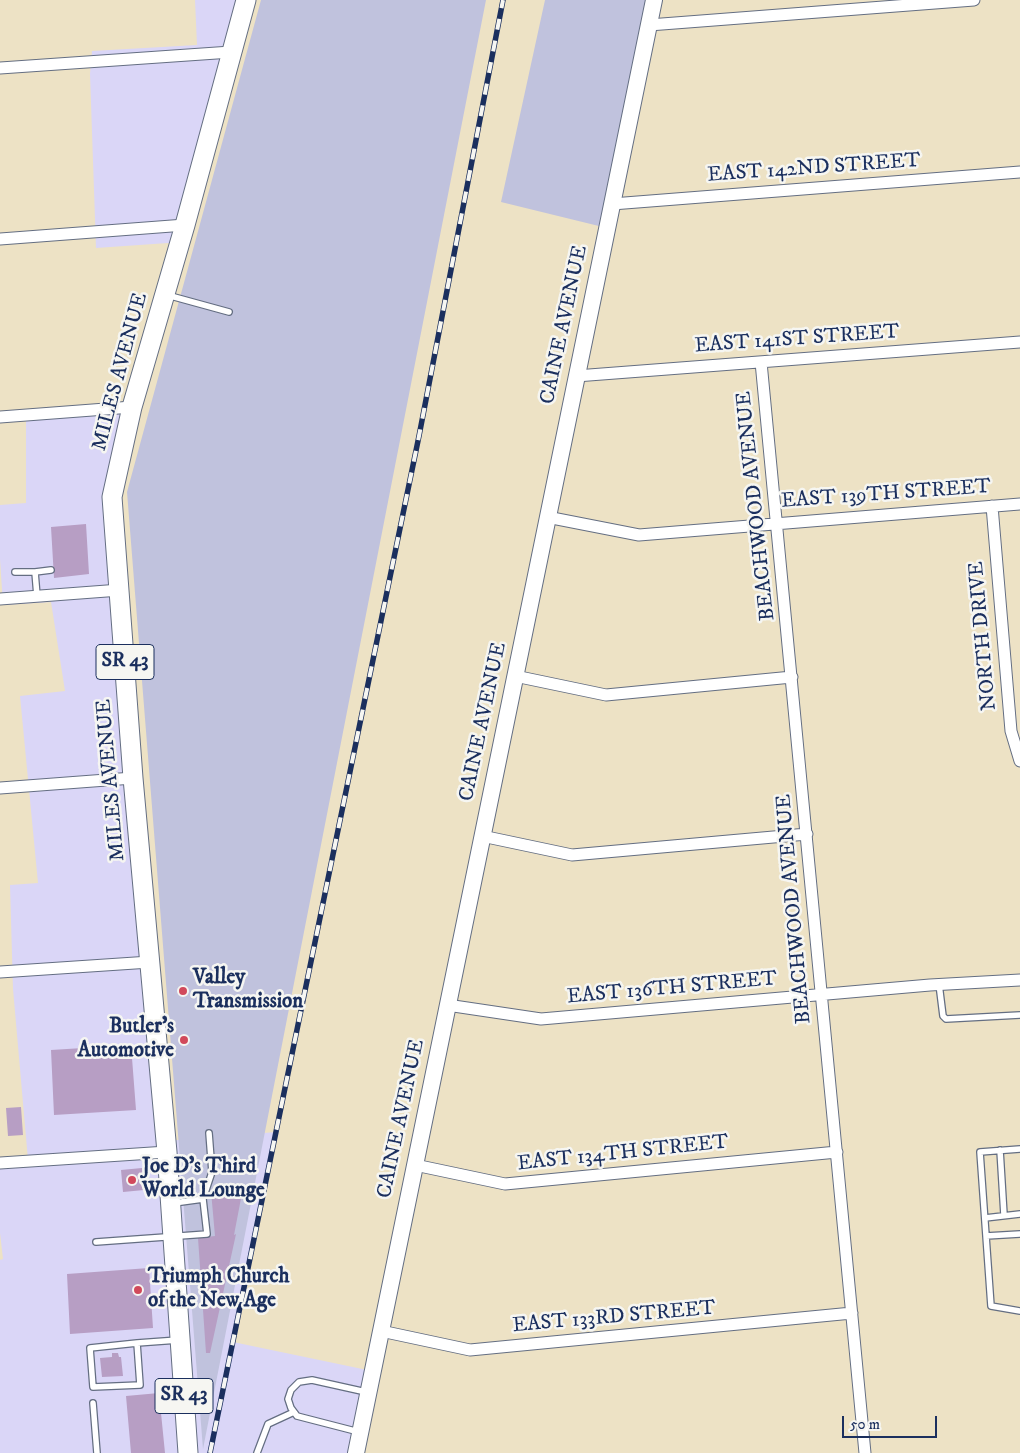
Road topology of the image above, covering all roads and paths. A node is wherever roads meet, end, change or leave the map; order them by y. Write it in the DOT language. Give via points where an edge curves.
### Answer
graph roads {
  1 [pos="246,0"];
  2 [pos="654,0"];
  3 [pos="974,0"];
  4 [pos="649,25"];
  5 [pos="231,52"];
  6 [pos="0,68"];
  7 [pos="1020,172"];
  8 [pos="612,204"];
  9 [pos="185,225"];
  10 [pos="0,239"];
  11 [pos="165,294"];
  12 [pos="230,312"];
  13 [pos="1020,342"];
  14 [pos="762,362"];
  15 [pos="576,376"];
  16 [pos="132,407"];
  17 [pos="0,416"];
  18 [pos="1020,504"];
  19 [pos="992,506"];
  20 [pos="547,517"];
  21 [pos="778,522"];
  22 [pos="51,570"];
  23 [pos="14,572"];
  24 [pos="35,572"];
  25 [pos="120,590"];
  26 [pos="37,596"];
  27 [pos="0,599"];
  28 [pos="515,676"];
  29 [pos="792,677"];
  30 [pos="1020,761"];
  31 [pos="133,778"];
  32 [pos="0,788"];
  33 [pos="807,834"];
  34 [pos="482,836"];
  35 [pos="150,962"];
  36 [pos="0,972"];
  37 [pos="1020,980"];
  38 [pos="939,984"];
  39 [pos="821,994"];
  40 [pos="447,1005"];
  41 [pos="1020,1016"];
  42 [pos="209,1133"];
  43 [pos="1020,1149"];
  44 [pos="1000,1150"];
  45 [pos="167,1152"];
  46 [pos="837,1152"];
  47 [pos="0,1163"];
  48 [pos="414,1165"];
  49 [pos="203,1199"];
  50 [pos="171,1203"];
  51 [pos="1020,1214"];
  52 [pos="1004,1215"];
  53 [pos="985,1218"];
  54 [pos="1020,1234"];
  55 [pos="986,1236"];
  56 [pos="173,1237"];
  57 [pos="96,1242"];
  58 [pos="1020,1311"];
  59 [pos="852,1314"];
  60 [pos="381,1331"];
  61 [pos="180,1339"];
  62 [pos="137,1343"];
  63 [pos="368,1392"];
  64 [pos="94,1403"];
  65 [pos="294,1412"];
  66 [pos="360,1432"];
  67 [pos="97,1453"];
  68 [pos="188,1453"];
  69 [pos="257,1453"];
  70 [pos="356,1453"];
  71 [pos="865,1453"];
  1 -- 5 [label="main road, MILES AVENUE / SR 43"];
  2 -- 4 [label="street, CAINE AVENUE"];
  3 -- 4 [label="street"];
  4 -- 8 [label="street, CAINE AVENUE"];
  5 -- 6 [label="street"];
  5 -- 9 [label="main road, MILES AVENUE / SR 43"];
  7 -- 8 [label="street, EAST 142ND STREET"];
  8 -- 15 [label="street, CAINE AVENUE"];
  9 -- 10 [label="street"];
  9 -- 11 [label="main road, MILES AVENUE / SR 43"];
  11 -- 12 [label="lane"];
  11 -- 16 [label="main road, MILES AVENUE / SR 43"];
  13 -- 14 [label="street, EAST 141ST STREET"];
  14 -- 15 [label="street, EAST 141ST STREET"];
  14 -- 21 [label="street, BEACHWOOD AVENUE"];
  15 -- 20 [label="street, CAINE AVENUE"];
  16 -- 17 [label="street"];
  16 -- 25 [label="main road, MILES AVENUE / SR 43" via="112,497"];
  18 -- 19 [label="street, EAST 139TH STREET"];
  19 -- 21 [label="street, EAST 139TH STREET"];
  19 -- 30 [label="street, NORTH DRIVE" via="1010,731"];
  20 -- 21 [label="street, EAST 139TH STREET" via="639,535"];
  20 -- 28 [label="street, CAINE AVENUE"];
  21 -- 29 [label="street, BEACHWOOD AVENUE"];
  22 -- 24 [label="lane"];
  23 -- 24 [label="lane"];
  24 -- 26 [label="lane"];
  25 -- 26 [label="street"];
  25 -- 31 [label="main road, MILES AVENUE / SR 43"];
  26 -- 27 [label="street"];
  28 -- 29 [label="street" via="606,695"];
  28 -- 34 [label="street, CAINE AVENUE"];
  29 -- 33 [label="street, BEACHWOOD AVENUE"];
  31 -- 32 [label="street"];
  31 -- 35 [label="main road, MILES AVENUE / SR 43"];
  33 -- 34 [label="street" via="572,854"];
  33 -- 39 [label="street, BEACHWOOD AVENUE"];
  34 -- 40 [label="street, CAINE AVENUE"];
  35 -- 36 [label="street"];
  35 -- 45 [label="main road, MILES AVENUE / SR 43"];
  37 -- 38 [label="street, EAST 136TH STREET"];
  38 -- 39 [label="street, EAST 136TH STREET"];
  38 -- 41 [label="lane" via="946,1019"];
  39 -- 40 [label="street, EAST 136TH STREET" via="541,1019"];
  39 -- 46 [label="street, BEACHWOOD AVENUE"];
  40 -- 48 [label="street, CAINE AVENUE"];
  42 -- 49 [label="lane" via="212,1172"];
  43 -- 44 [label="lane"];
  44 -- 52 [label="lane"];
  44 -- 53 [label="lane" via="980,1152"];
  45 -- 47 [label="street"];
  45 -- 50 [label="main road, MILES AVENUE / SR 43"];
  46 -- 48 [label="street, EAST 134TH STREET" via="505,1184"];
  46 -- 59 [label="street, BEACHWOOD AVENUE"];
  48 -- 60 [label="street, CAINE AVENUE"];
  49 -- 50 [label="lane"];
  49 -- 56 [label="lane" via="207,1234"];
  50 -- 56 [label="main road, MILES AVENUE / SR 43"];
  51 -- 52 [label="lane"];
  52 -- 53 [label="lane"];
  53 -- 55 [label="lane"];
  54 -- 55 [label="lane"];
  55 -- 58 [label="lane" via="991,1306"];
  56 -- 57 [label="lane"];
  56 -- 61 [label="main road, MILES AVENUE / SR 43"];
  59 -- 60 [label="street, EAST 133RD STREET" via="470,1350"];
  59 -- 71 [label="street, BEACHWOOD AVENUE"];
  60 -- 63 [label="street, CAINE AVENUE"];
  61 -- 62 [label="lane"];
  61 -- 68 [label="main road, MILES AVENUE / SR 43"];
  62 -- 62 [label="lane" via="90,1348 93,1387 140,1385"];
  63 -- 65 [label="lane" via="312,1380 300,1382 291,1390 288,1399"];
  63 -- 66 [label="street, CAINE AVENUE"];
  64 -- 67 [label="lane"];
  65 -- 66 [label="lane" via="306,1420"];
  65 -- 69 [label="lane" via="268,1424"];
  66 -- 70 [label="street, CAINE AVENUE"];
}
